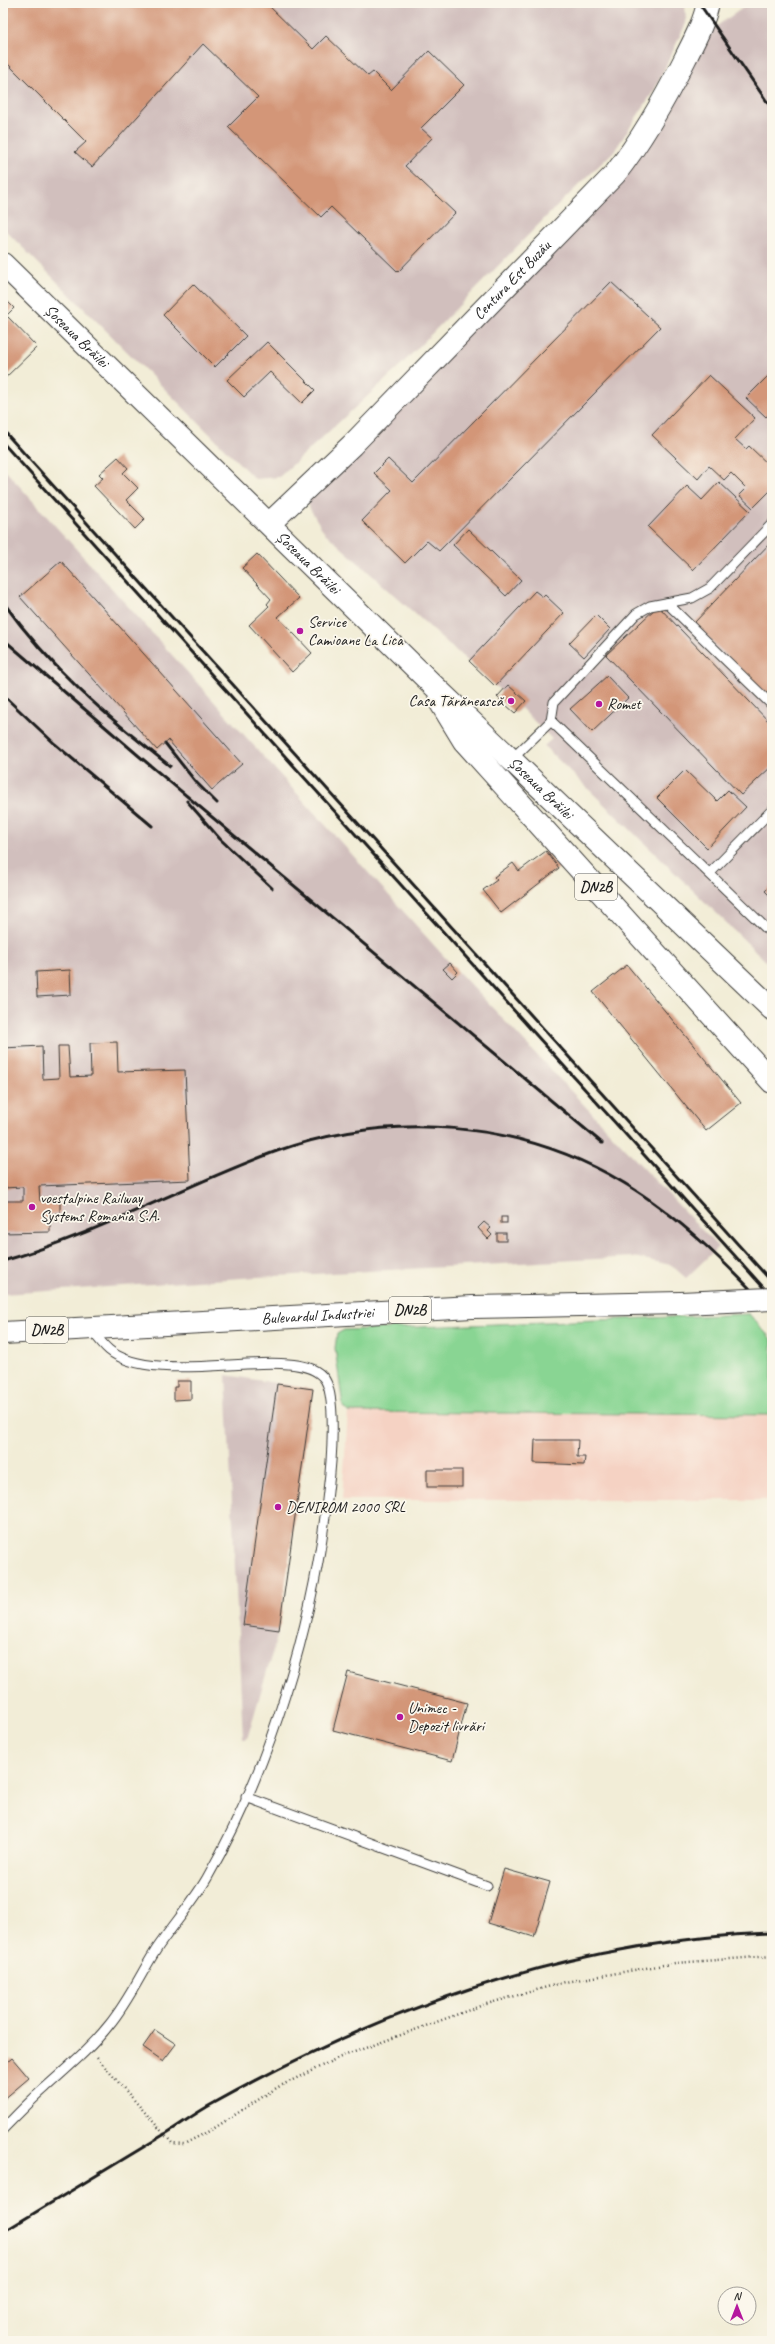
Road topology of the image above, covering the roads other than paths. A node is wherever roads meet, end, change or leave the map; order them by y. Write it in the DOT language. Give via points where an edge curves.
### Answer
graph roads {
  1 [pos="708,3"];
  2 [pos="3,264"];
  3 [pos="270,523"];
  4 [pos="772,524"];
  5 [pos="667,602"];
  6 [pos="432,684"];
  7 [pos="772,705"];
  8 [pos="551,721"];
  9 [pos="512,759"];
  10 [pos="772,810"];
  11 [pos="710,873"];
  12 [pos="772,934"];
  13 [pos="772,1009"];
  14 [pos="772,1082"];
  15 [pos="772,1299"];
  16 [pos="90,1328"];
  17 [pos="3,1333"];
  18 [pos="246,1797"];
  19 [pos="487,1886"];
  20 [pos="3,2129"];
  1 -- 3 [label="main road, Centura Est Buzău" via="700,28 664,100 615,174 352,445"];
  2 -- 3 [label="main road, Șoseaua Brăilei"];
  3 -- 6 [label="main road, Șoseaua Brăilei"];
  4 -- 5 [label="lane" via="710,588 692,598"];
  5 -- 7 [label="lane"];
  5 -- 8 [label="lane" via="650,606 636,614 554,702"];
  6 -- 9 [label="main road, Șoseaua Brăilei"];
  6 -- 14 [label="main road, DN2B" via="464,741"];
  8 -- 9 [label="lane"];
  8 -- 11 [label="lane"];
  9 -- 13 [label="main road, Șoseaua Brăilei"];
  10 -- 11 [label="lane"];
  11 -- 12 [label="lane"];
  15 -- 16 [label="main road, Bulevardul Industriei / DN2B, bridge" via="472,1307"];
  16 -- 17 [label="main road, Bulevardul Industriei / DN2B"];
  16 -- 18 [label="lane" via="110,1352 135,1362 185,1367 280,1363 312,1369 322,1375 327,1382 332,1449 316,1580 284,1698"];
  18 -- 19 [label="lane"];
  18 -- 20 [label="lane" via="205,1880 155,1952 125,2004 89,2049"];
}
